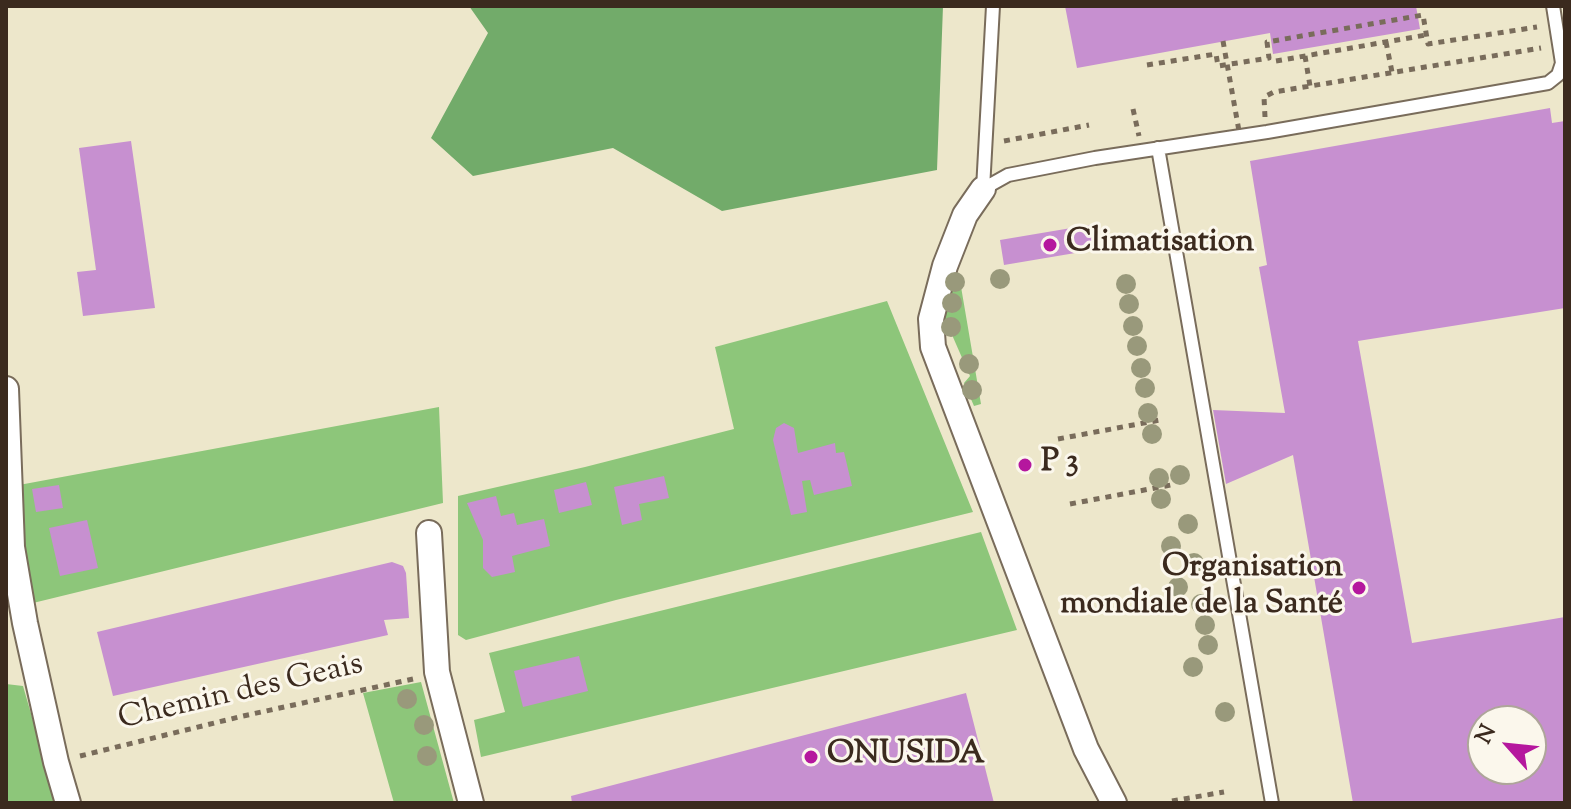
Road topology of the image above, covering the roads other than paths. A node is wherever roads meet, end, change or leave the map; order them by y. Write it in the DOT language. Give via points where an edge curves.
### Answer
graph roads {
  1 [pos="993,6"];
  2 [pos="1553,6"];
  3 [pos="1158,148"];
  4 [pos="983,189"];
  5 [pos="6,389"];
  6 [pos="429,533"];
  7 [pos="68,803"];
  8 [pos="471,803"];
  9 [pos="1114,803"];
  10 [pos="1272,803"];
  1 -- 4 [label="lane"];
  2 -- 3 [label="lane" via="1560,68 1548,83"];
  3 -- 4 [label="lane" via="1008,175"];
  3 -- 10 [label="lane"];
  4 -- 9 [label="street" via="965,215 945,266 931,319 933,347 1086,749"];
  5 -- 7 [label="street" via="12,547"];
  6 -- 8 [label="street" via="437,672"];
}
